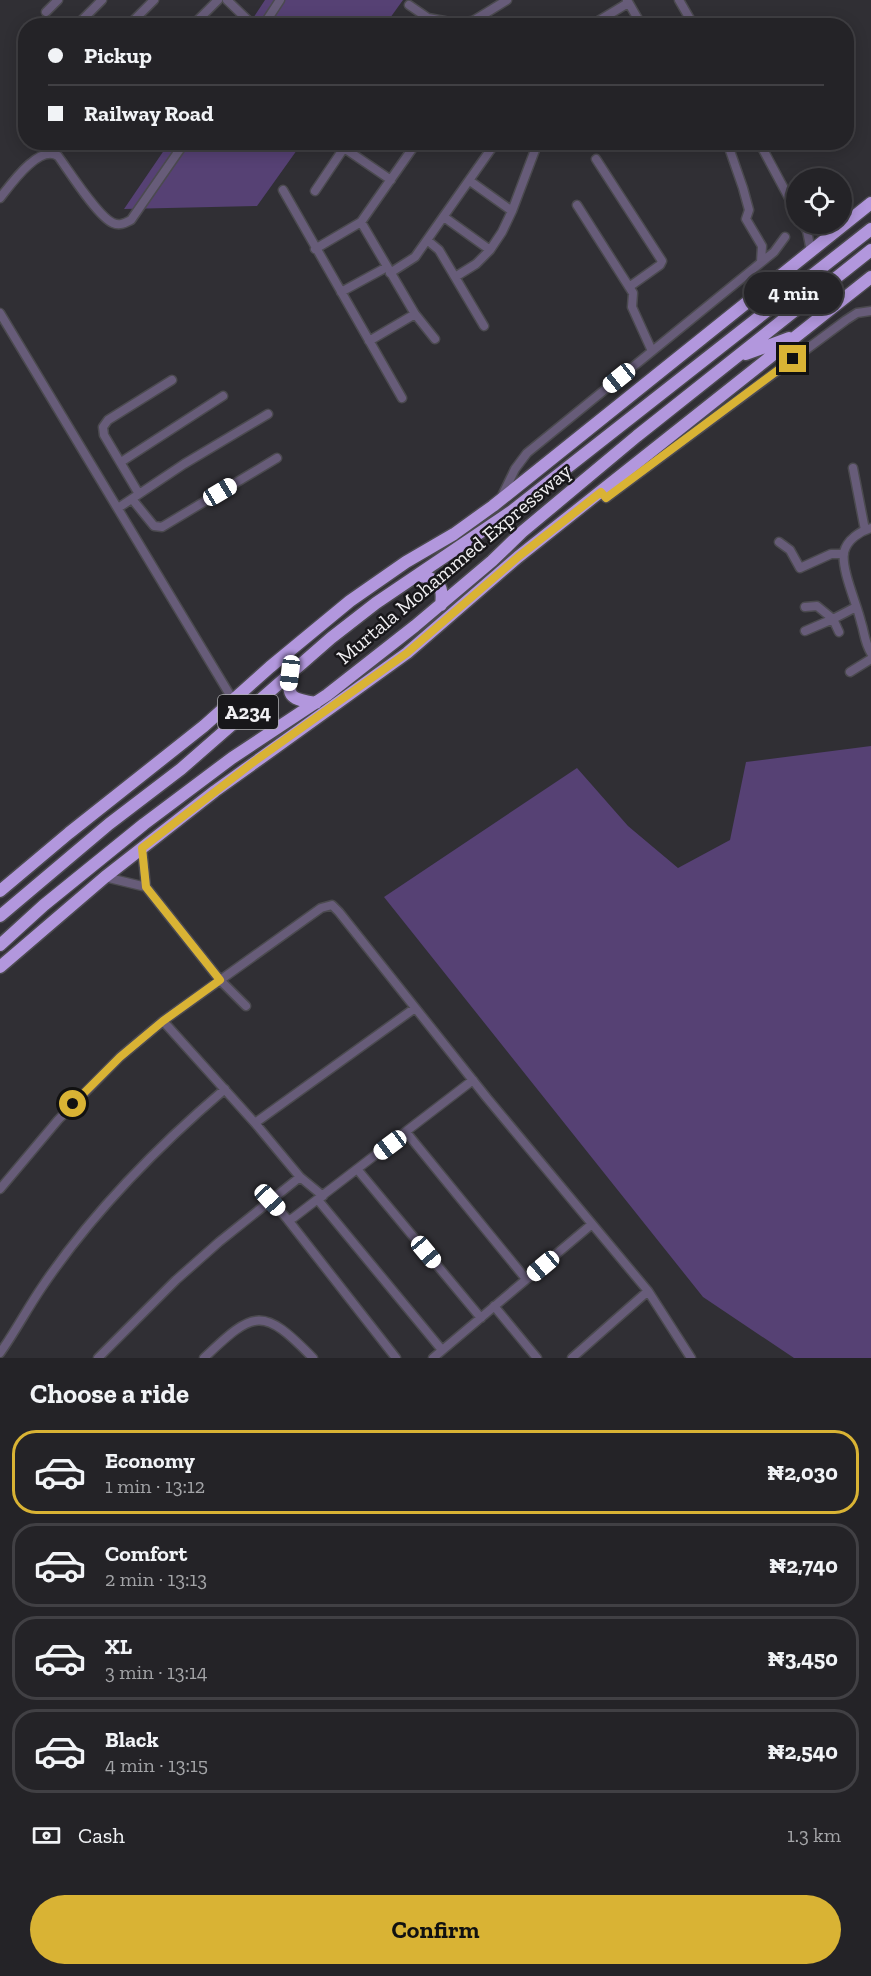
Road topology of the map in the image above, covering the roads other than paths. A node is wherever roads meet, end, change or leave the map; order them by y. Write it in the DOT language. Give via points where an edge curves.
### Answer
graph roads {
  1 [pos="58,0"];
  2 [pos="102,0"];
  3 [pos="154,0"];
  4 [pos="218,0"];
  5 [pos="227,0"];
  6 [pos="280,0"];
  7 [pos="507,0"];
  8 [pos="679,0"];
  9 [pos="628,1"];
  10 [pos="494,3"];
  11 [pos="409,6"];
  12 [pos="45,12"];
  13 [pos="84,18"];
  14 [pos="136,18"];
  15 [pos="200,18"];
  16 [pos="246,18"];
  17 [pos="268,18"];
  18 [pos="422,18"];
  19 [pos="479,18"];
  20 [pos="602,18"];
  21 [pos="638,18"];
  22 [pos="689,18"];
  23 [pos="179,150"];
  24 [pos="343,150"];
  25 [pos="352,150"];
  26 [pos="412,150"];
  27 [pos="491,150"];
  28 [pos="535,150"];
  29 [pos="730,150"];
  30 [pos="763,150"];
  31 [pos="596,159"];
  32 [pos="391,180"];
  33 [pos="470,181"];
  34 [pos="283,190"];
  35 [pos="315,191"];
  36 [pos="786,193"];
  37 [pos="0,198"];
  38 [pos="871,203"];
  39 [pos="578,205"];
  40 [pos="512,211"];
  41 [pos="444,217"];
  42 [pos="362,222"];
  43 [pos="871,229"];
  44 [pos="807,234"];
  45 [pos="822,234"];
  46 [pos="785,237"];
  47 [pos="829,237"];
  48 [pos="428,240"];
  49 [pos="315,249"];
  50 [pos="490,250"];
  51 [pos="871,250"];
  52 [pos="811,251"];
  53 [pos="761,262"];
  54 [pos="389,270"];
  55 [pos="455,276"];
  56 [pos="871,277"];
  57 [pos="629,287"];
  58 [pos="341,292"];
  59 [pos="871,311"];
  60 [pos="415,314"];
  61 [pos="1,318"];
  62 [pos="484,326"];
  63 [pos="799,334"];
  64 [pos="435,339"];
  65 [pos="369,340"];
  66 [pos="652,351"];
  67 [pos="734,359"];
  68 [pos="654,376"];
  69 [pos="172,380"];
  70 [pos="223,396"];
  71 [pos="402,398"];
  72 [pos="267,414"];
  73 [pos="608,436"];
  74 [pos="277,458"];
  75 [pos="121,462"];
  76 [pos="853,468"];
  77 [pos="601,492"];
  78 [pos="136,496"];
  79 [pos="501,500"];
  80 [pos="118,508"];
  81 [pos="489,527"];
  82 [pos="868,529"];
  83 [pos="779,542"];
  84 [pos="844,554"];
  85 [pos="417,576"];
  86 [pos="441,605"];
  87 [pos="805,607"];
  88 [pos="856,607"];
  89 [pos="833,619"];
  90 [pos="805,631"];
  91 [pos="839,632"];
  92 [pos="871,653"];
  93 [pos="871,659"];
  94 [pos="850,672"];
  95 [pos="290,673"];
  96 [pos="233,700"];
  97 [pos="316,702"];
  98 [pos="142,848"];
  99 [pos="105,877"];
  100 [pos="146,887"];
  101 [pos="0,891"];
  102 [pos="0,916"];
  103 [pos="0,945"];
  104 [pos="0,967"];
  105 [pos="220,980"];
  106 [pos="246,1006"];
  107 [pos="415,1008"];
  108 [pos="163,1021"];
  109 [pos="473,1080"];
  110 [pos="225,1089"];
  111 [pos="255,1123"];
  112 [pos="406,1132"];
  113 [pos="357,1169"];
  114 [pos="300,1177"];
  115 [pos="0,1189"];
  116 [pos="320,1198"];
  117 [pos="270,1200"];
  118 [pos="288,1220"];
  119 [pos="592,1224"];
  120 [pos="526,1279"];
  121 [pos="648,1292"];
  122 [pos="494,1306"];
  123 [pos="481,1318"];
  124 [pos="442,1350"];
  125 [pos="0,1353"];
  126 [pos="98,1358"];
  127 [pos="204,1358"];
  128 [pos="313,1358"];
  129 [pos="396,1358"];
  130 [pos="432,1358"];
  131 [pos="537,1358"];
  132 [pos="572,1358"];
  133 [pos="691,1358"];
  1 -- 12 [label="street"];
  2 -- 13 [label="street"];
  3 -- 14 [label="street"];
  4 -- 15 [label="street"];
  5 -- 16 [label="street"];
  6 -- 17 [label="street"];
  7 -- 10 [label="street"];
  8 -- 22 [label="street"];
  9 -- 20 [label="street"];
  9 -- 21 [label="street"];
  10 -- 19 [label="street"];
  11 -- 18 [label="street"];
  23 -- 37 [label="street" via="131,220 120,225 102,215 52,152 38,157"];
  24 -- 35 [label="street"];
  25 -- 32 [label="street"];
  26 -- 32 [label="street"];
  27 -- 33 [label="street"];
  28 -- 40 [label="street"];
  29 -- 53 [label="street" via="749,210 746,219 762,246"];
  30 -- 36 [label="street"];
  31 -- 57 [label="street" via="662,261"];
  32 -- 42 [label="street"];
  33 -- 40 [label="street"];
  33 -- 41 [label="street"];
  34 -- 49 [label="street"];
  38 -- 47 [label="highway, Murtala Mohammed Expressway"];
  39 -- 57 [label="street"];
  40 -- 50 [label="street"];
  41 -- 48 [label="street"];
  41 -- 50 [label="street"];
  42 -- 49 [label="street"];
  42 -- 54 [label="street"];
  43 -- 73 [label="highway, Murtala Mohammed Expressway / A234"];
  44 -- 52 [label="street"];
  45 -- 47 [label="street"];
  46 -- 53 [label="street"];
  47 -- 52 [label="highway, Murtala Mohammed Expressway"];
  48 -- 54 [label="street" via="411,262"];
  48 -- 55 [label="street"];
  49 -- 58 [label="street"];
  50 -- 55 [label="street"];
  51 -- 67 [label="highway, Murtala Mohammed Expressway / A234"];
  52 -- 68 [label="highway, Murtala Mohammed Expressway"];
  53 -- 66 [label="street"];
  54 -- 58 [label="street"];
  54 -- 60 [label="street"];
  55 -- 62 [label="street"];
  56 -- 63 [label="highway, Murtala Mohammed Expressway"];
  57 -- 66 [label="street" via="633,293 632,307"];
  58 -- 65 [label="street"];
  59 -- 77 [label="street" via="846,320 606,498"];
  60 -- 64 [label="street"];
  60 -- 65 [label="street"];
  61 -- 80 [label="street"];
  63 -- 67 [label="highway"];
  63 -- 77 [label="highway, Murtala Mohammed Expressway"];
  65 -- 71 [label="street"];
  66 -- 79 [label="street" via="527,453"];
  67 -- 86 [label="highway, Murtala Mohammed Expressway / A234" via="522,532"];
  68 -- 73 [label="highway"];
  68 -- 79 [label="highway, Murtala Mohammed Expressway"];
  69 -- 75 [label="street" via="103,427"];
  70 -- 75 [label="street"];
  72 -- 78 [label="street"];
  73 -- 81 [label="highway, Murtala Mohammed Expressway / A234"];
  74 -- 78 [label="street" via="162,527 154,526"];
  75 -- 78 [label="street"];
  76 -- 82 [label="street"];
  77 -- 98 [label="highway, Murtala Mohammed Expressway" via="407,653 247,767"];
  78 -- 80 [label="street"];
  79 -- 81 [label="highway"];
  79 -- 96 [label="highway, Murtala Mohammed Expressway" via="350,601"];
  80 -- 96 [label="street"];
  81 -- 85 [label="highway, Murtala Mohammed Expressway / A234"];
  82 -- 84 [label="street" via="849,542"];
  83 -- 84 [label="street" via="790,550 800,568 831,554"];
  84 -- 88 [label="street"];
  85 -- 86 [label="highway" via="430,576 441,586"];
  85 -- 95 [label="highway, Murtala Mohammed Expressway / A234" via="376,603"];
  86 -- 97 [label="highway, Murtala Mohammed Expressway / A234"];
  87 -- 89 [label="street" via="817,606"];
  88 -- 89 [label="street"];
  88 -- 92 [label="street" via="863,639"];
  89 -- 90 [label="street"];
  89 -- 91 [label="street"];
  93 -- 94 [label="street"];
  95 -- 97 [label="highway" via="288,690 292,696"];
  95 -- 102 [label="highway, Murtala Mohammed Expressway / A234" via="181,769"];
  96 -- 101 [label="highway, Murtala Mohammed Expressway"];
  97 -- 103 [label="highway, Murtala Mohammed Expressway / A234" via="144,824 44,904"];
  98 -- 99 [label="highway, Murtala Mohammed Expressway"];
  98 -- 100 [label="street"];
  99 -- 100 [label="street"];
  99 -- 104 [label="highway, Murtala Mohammed Expressway"];
  100 -- 105 [label="street"];
  105 -- 106 [label="street"];
  105 -- 107 [label="street" via="321,908 333,905"];
  105 -- 108 [label="street"];
  107 -- 109 [label="street"];
  107 -- 111 [label="street"];
  108 -- 110 [label="street"];
  108 -- 115 [label="street" via="120,1057 58,1120"];
  109 -- 112 [label="street"];
  109 -- 119 [label="street"];
  110 -- 111 [label="street"];
  110 -- 125 [label="street" via="188,1120 94,1219 42,1287"];
  111 -- 114 [label="street"];
  112 -- 113 [label="street"];
  112 -- 120 [label="street"];
  113 -- 116 [label="street"];
  113 -- 123 [label="street"];
  114 -- 116 [label="street"];
  114 -- 117 [label="street"];
  116 -- 118 [label="street"];
  116 -- 124 [label="street"];
  117 -- 118 [label="street"];
  117 -- 126 [label="street" via="176,1280"];
  118 -- 129 [label="street"];
  119 -- 120 [label="street"];
  119 -- 121 [label="street"];
  120 -- 122 [label="street"];
  121 -- 132 [label="street"];
  121 -- 133 [label="street"];
  122 -- 123 [label="street"];
  122 -- 131 [label="street"];
  123 -- 124 [label="street"];
  124 -- 130 [label="street"];
  127 -- 128 [label="street" via="232,1331 259,1320 280,1327"];
}
